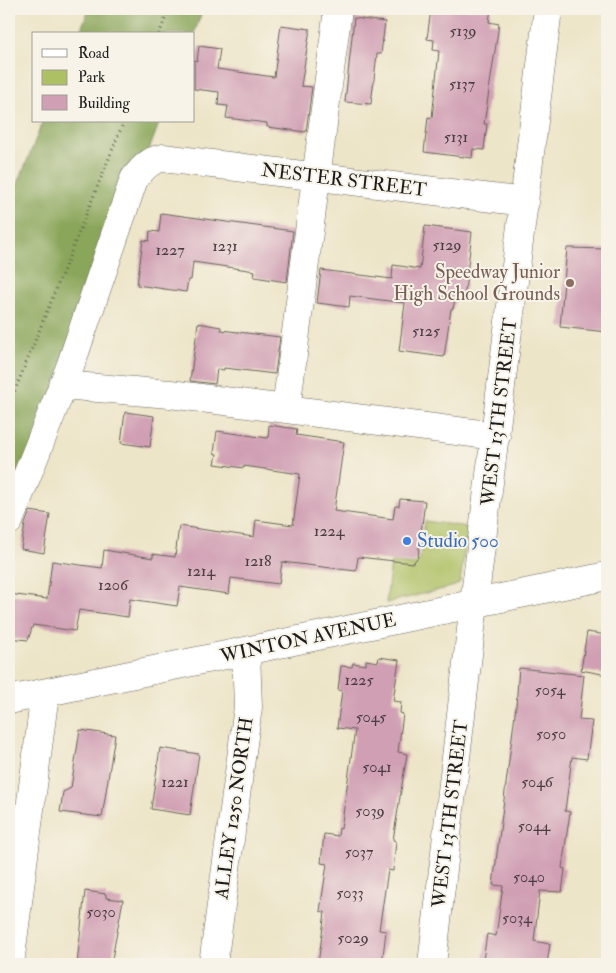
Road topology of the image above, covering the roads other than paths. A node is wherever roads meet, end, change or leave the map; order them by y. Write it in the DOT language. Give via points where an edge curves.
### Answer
graph roads {
  1 [pos="338,9"];
  2 [pos="548,9"];
  3 [pos="317,176"];
  4 [pos="525,202"];
  5 [pos="62,385"];
  6 [pos="286,408"];
  7 [pos="496,436"];
  8 [pos="9,521"];
  9 [pos="607,576"];
  10 [pos="474,603"];
  11 [pos="246,651"];
  12 [pos="45,693"];
  13 [pos="9,700"];
  14 [pos="10,964"];
  15 [pos="213,964"];
  16 [pos="432,964"];
  1 -- 3 [label="street"];
  2 -- 4 [label="street, WEST 13TH STREET"];
  3 -- 4 [label="street, NESTER STREET"];
  3 -- 5 [label="street, NESTER STREET" via="164,158 154,159 146,165 134,179"];
  3 -- 6 [label="street"];
  4 -- 7 [label="street, WEST 13TH STREET"];
  5 -- 6 [label="street"];
  5 -- 8 [label="street"];
  6 -- 7 [label="street"];
  7 -- 10 [label="street, WEST 13TH STREET"];
  9 -- 10 [label="street, WINTON AVENUE"];
  10 -- 11 [label="street, WINTON AVENUE"];
  10 -- 16 [label="street, WEST 13TH STREET"];
  11 -- 12 [label="street, WINTON AVENUE"];
  11 -- 15 [label="street, ALLEY 1250 NORTH" via="248,707"];
  12 -- 13 [label="street, WINTON AVENUE"];
  12 -- 14 [label="street"];
}
